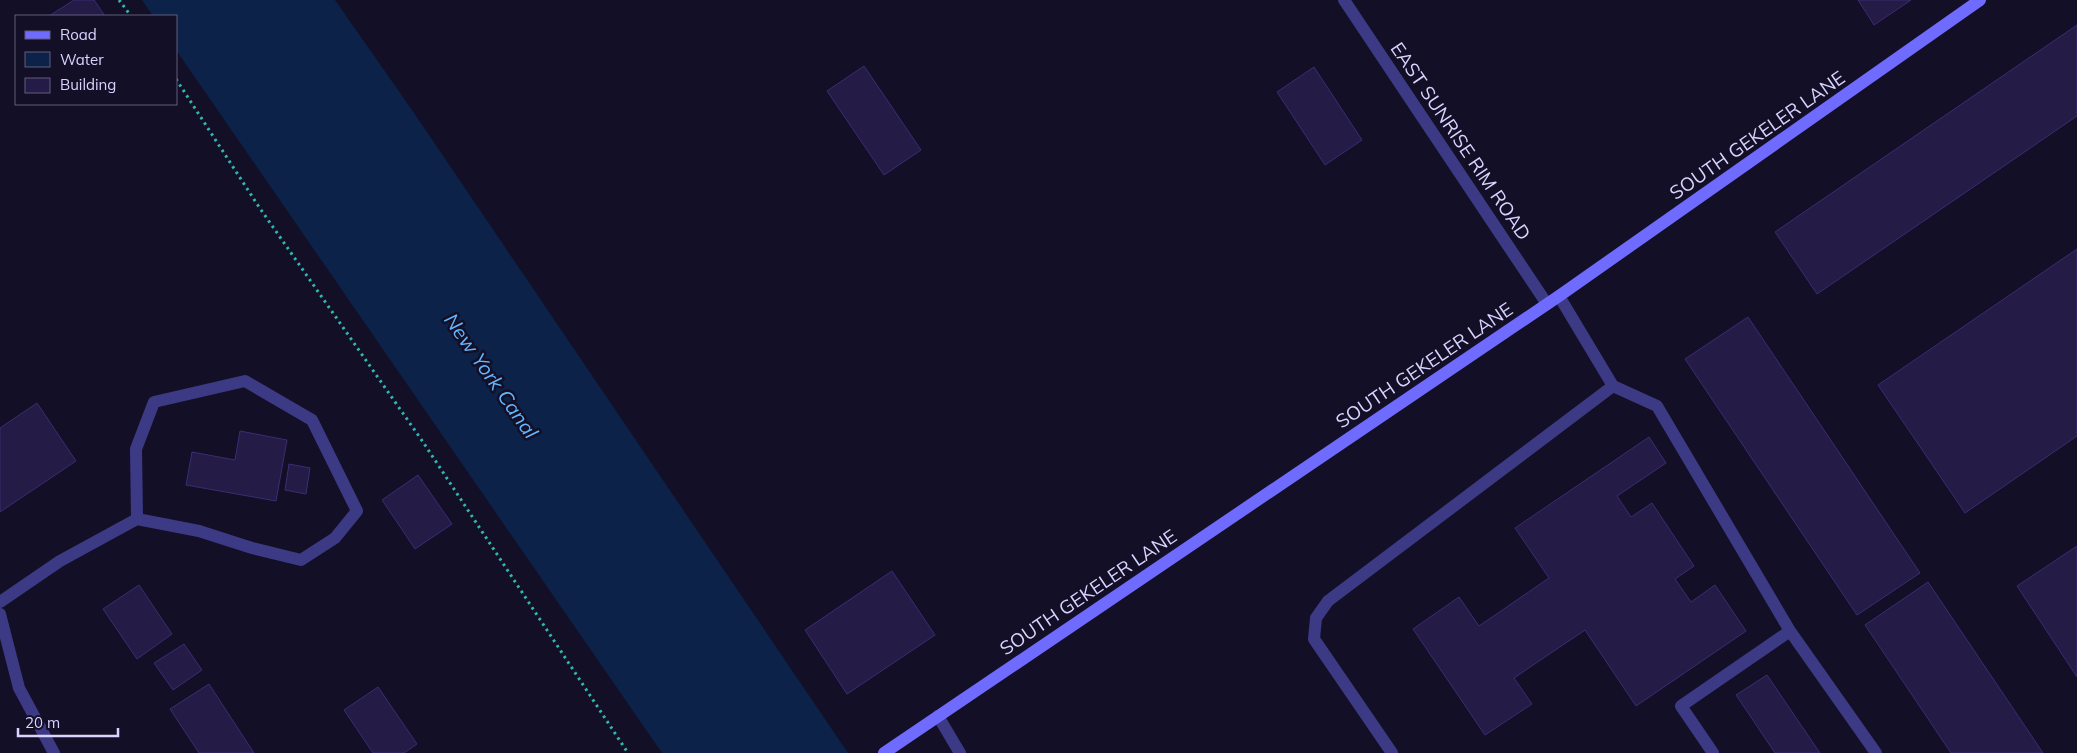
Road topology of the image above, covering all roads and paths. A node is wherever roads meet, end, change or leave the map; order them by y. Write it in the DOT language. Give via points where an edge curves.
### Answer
graph roads {
  1 [pos="119,0"];
  2 [pos="1344,0"];
  3 [pos="1980,0"];
  4 [pos="130,15"];
  5 [pos="178,82"];
  6 [pos="1558,296"];
  7 [pos="1547,304"];
  8 [pos="1613,386"];
  9 [pos="137,519"];
  10 [pos="0,602"];
  11 [pos="0,614"];
  12 [pos="1790,630"];
  13 [pos="938,716"];
  14 [pos="1711,752"];
  15 [pos="54,753"];
  16 [pos="628,753"];
  17 [pos="884,753"];
  18 [pos="960,753"];
  19 [pos="1392,753"];
  20 [pos="1876,753"];
  1 -- 4 [label="path"];
  2 -- 7 [label="street, EAST SUNRISE RIM ROAD"];
  3 -- 6 [label="street, SOUTH GEKELER LANE"];
  5 -- 16 [label="path" via="259,207 423,442"];
  6 -- 7 [label="street, SOUTH GEKELER LANE"];
  6 -- 8 [label="street"];
  7 -- 13 [label="street, SOUTH GEKELER LANE"];
  8 -- 12 [label="street" via="1657,406"];
  8 -- 19 [label="street" via="1328,602 1316,618 1314,639"];
  9 -- 9 [label="street" via="136,449 154,402 245,381 312,420 357,511 335,538 301,560 199,531"];
  9 -- 10 [label="street" via="60,561"];
  11 -- 15 [label="street" via="20,688"];
  12 -- 14 [label="street" via="1681,706"];
  12 -- 20 [label="street"];
  13 -- 17 [label="street, SOUTH GEKELER LANE"];
  13 -- 18 [label="street"];
}
